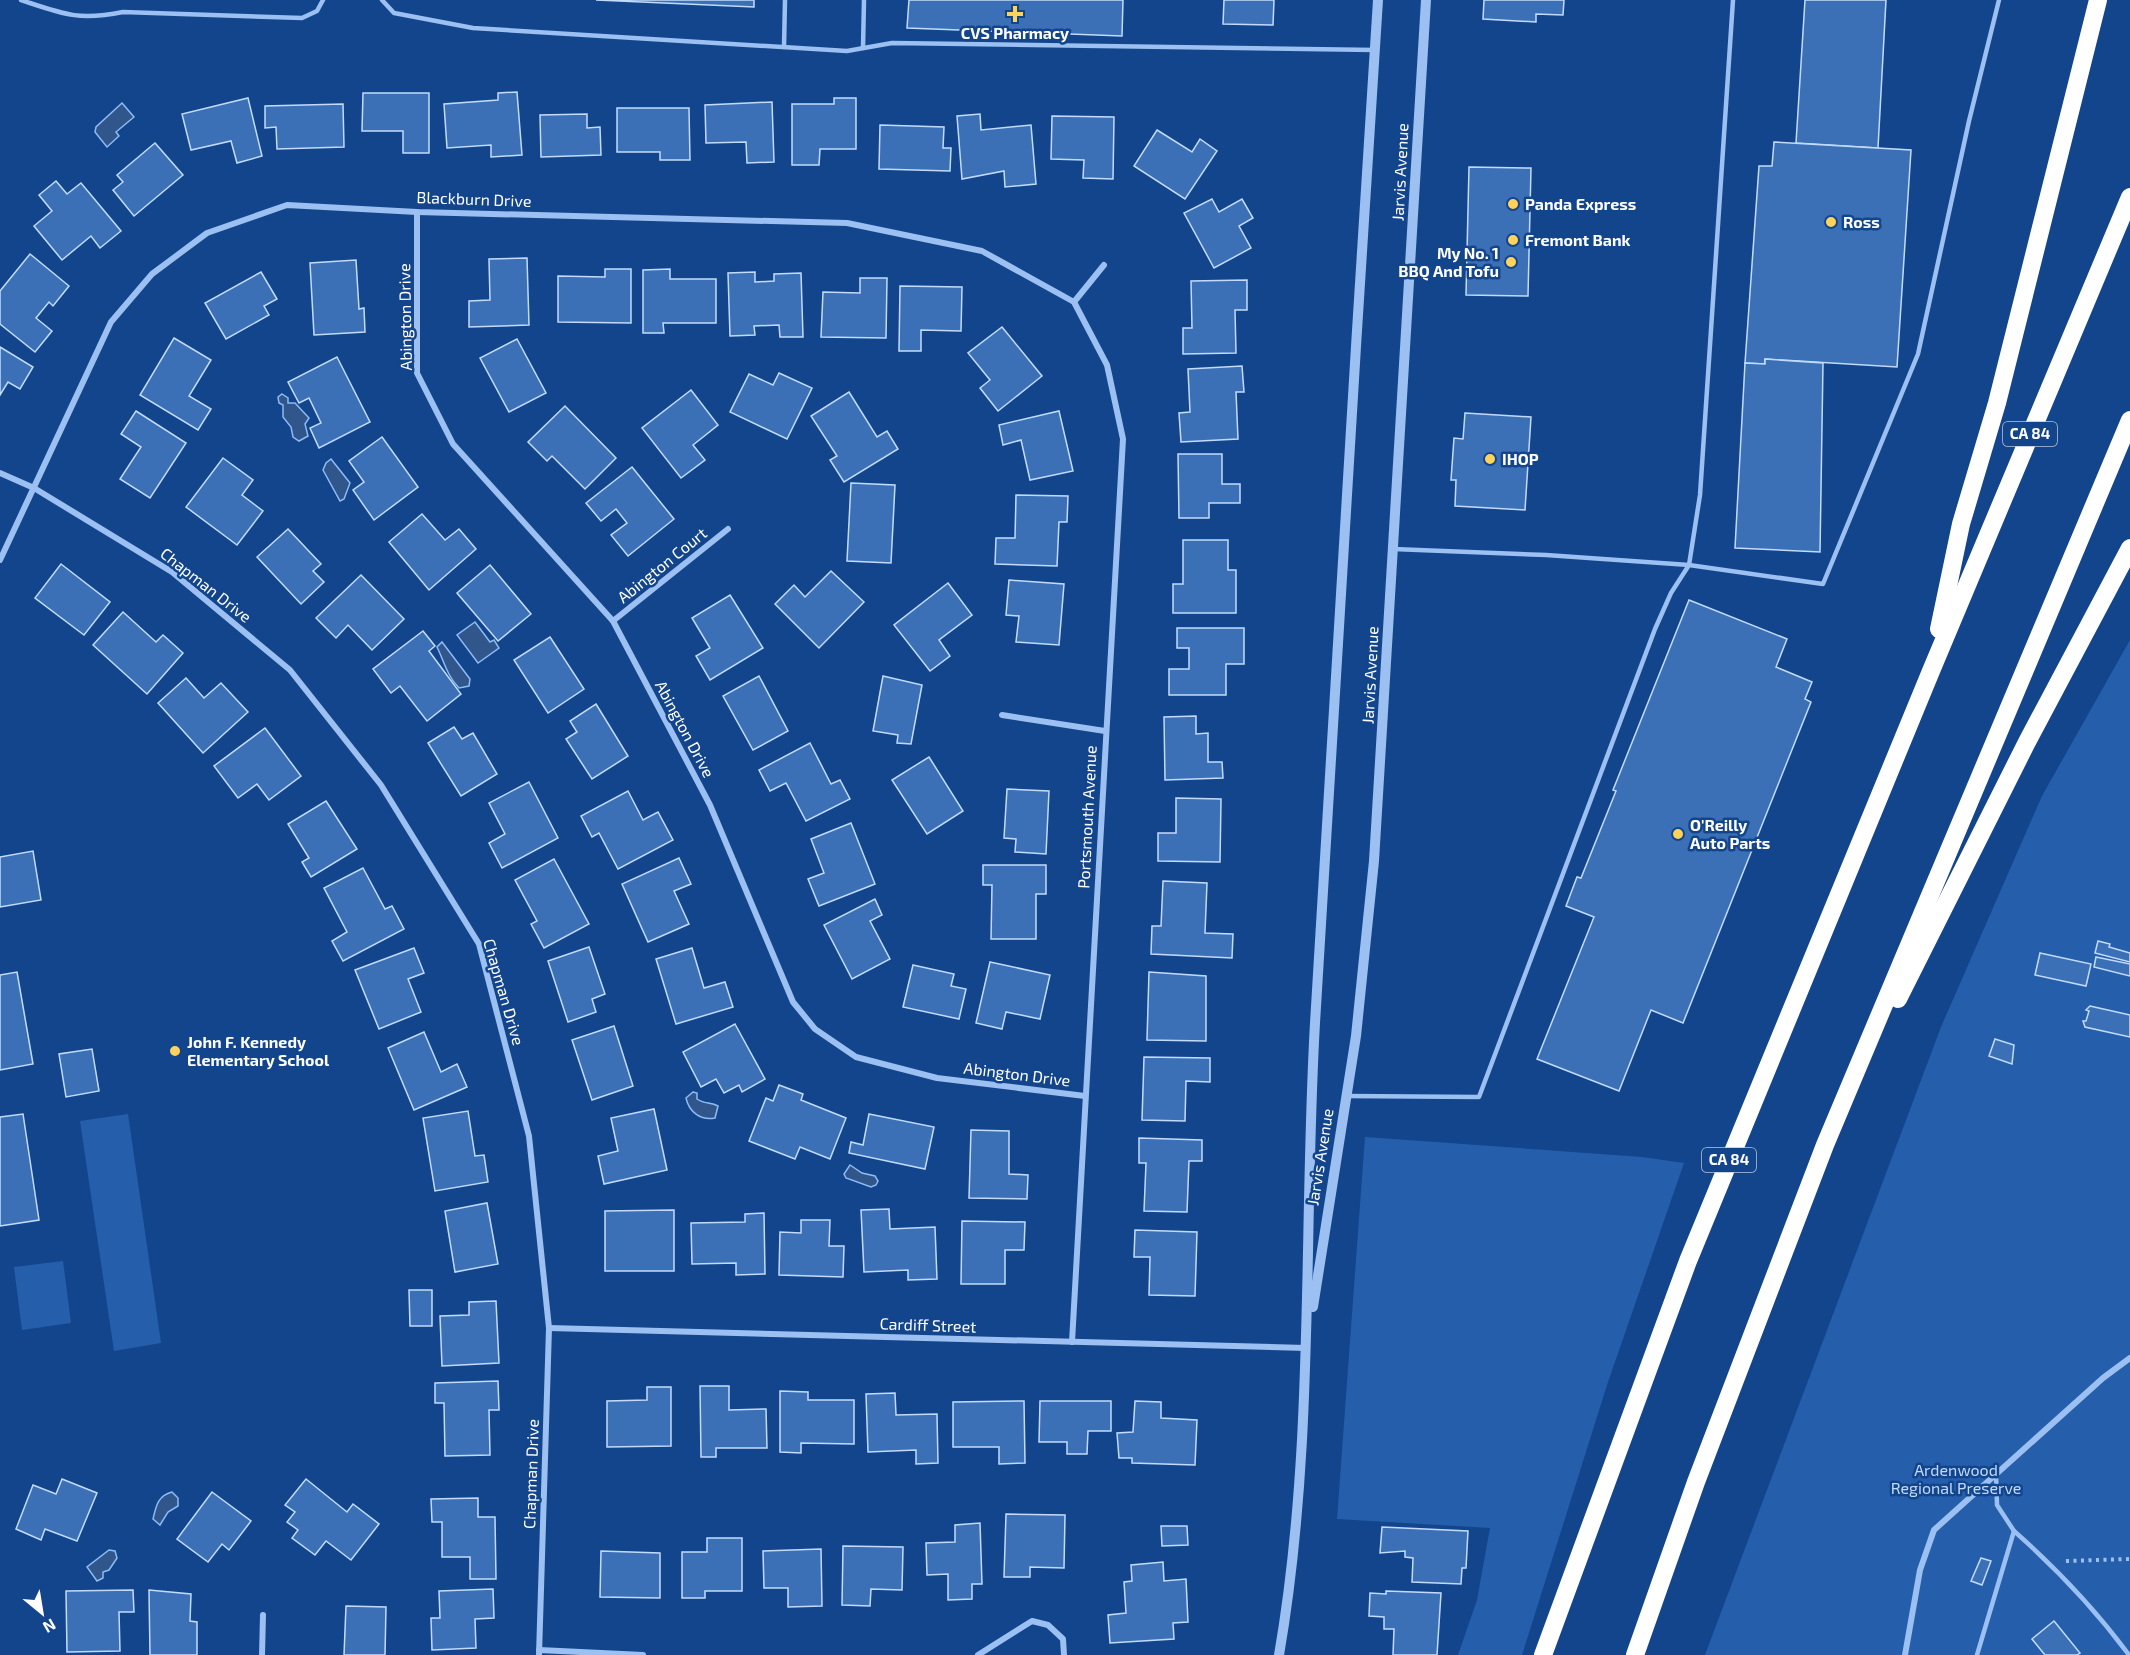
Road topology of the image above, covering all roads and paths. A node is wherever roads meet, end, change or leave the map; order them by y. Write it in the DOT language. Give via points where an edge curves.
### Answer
graph roads {
  1 [pos="21,0"];
  2 [pos="323,0"];
  3 [pos="382,0"];
  4 [pos="785,0"];
  5 [pos="864,0"];
  6 [pos="1378,0"];
  7 [pos="1426,0"];
  8 [pos="1733,0"];
  9 [pos="2000,0"];
  10 [pos="2097,0"];
  11 [pos="784,47"];
  12 [pos="863,48"];
  13 [pos="1375,51"];
  14 [pos="2130,197"];
  15 [pos="417,212"];
  16 [pos="1104,265"];
  17 [pos="1074,302"];
  18 [pos="2130,420"];
  19 [pos="0,472"];
  20 [pos="34,488"];
  21 [pos="728,529"];
  22 [pos="2130,548"];
  23 [pos="1393,549"];
  24 [pos="0,560"];
  25 [pos="1689,566"];
  26 [pos="613,621"];
  27 [pos="1930,671"];
  28 [pos="1002,715"];
  29 [pos="1105,732"];
  30 [pos="1085,1096"];
  31 [pos="1346,1096"];
  32 [pos="1825,1145"];
  33 [pos="549,1328"];
  34 [pos="1072,1342"];
  35 [pos="1306,1348"];
  36 [pos="2130,1358"];
  37 [pos="1996,1475"];
  38 [pos="2014,1531"];
  39 [pos="2130,1559"];
  40 [pos="2050,1562"];
  41 [pos="263,1615"];
  42 [pos="539,1652"];
  43 [pos="262,1655"];
  44 [pos="643,1655"];
  45 [pos="978,1655"];
  46 [pos="1064,1655"];
  47 [pos="1279,1655"];
  48 [pos="1544,1655"];
  49 [pos="1635,1655"];
  50 [pos="1905,1655"];
  51 [pos="1977,1655"];
  52 [pos="2129,1655"];
  1 -- 2 [label="lane" via="73,18 123,12 302,18 317,11"];
  3 -- 11 [label="lane" via="394,13 473,28"];
  4 -- 11 [label="lane"];
  5 -- 12 [label="lane"];
  6 -- 13 [label="street, Jarvis Avenue"];
  7 -- 23 [label="street, Jarvis Avenue"];
  8 -- 25 [label="lane" via="1700,495"];
  9 -- 25 [label="lane" via="1918,354 1822,585"];
  10 -- 27 [label="highway" via="1997,403 1962,524"];
  11 -- 12 [label="lane" via="847,51"];
  12 -- 13 [label="lane" via="892,43"];
  13 -- 35 [label="street, Jarvis Avenue" via="1314,1025"];
  14 -- 27 [label="highway, CA 84"];
  15 -- 17 [label="street, Blackburn Drive" via="848,223 982,251"];
  15 -- 20 [label="street, Blackburn Drive" via="287,205 198,240 152,274 111,322"];
  15 -- 26 [label="street, Abington Drive" via="417,373 453,444"];
  16 -- 17 [label="street"];
  17 -- 29 [label="street, Portsmouth Avenue" via="1107,365 1123,439"];
  18 -- 32 [label="highway"];
  19 -- 20 [label="street, Chapman Drive"];
  20 -- 24 [label="street, Blackburn Drive"];
  20 -- 33 [label="street, Chapman Drive" via="172,572 290,670 381,785 455,904 479,944 529,1136"];
  21 -- 26 [label="street, Abington Court"];
  22 -- 32 [label="highway"];
  23 -- 25 [label="lane"];
  23 -- 31 [label="street, Jarvis Avenue" via="1374,861"];
  25 -- 31 [label="lane" via="1671,593 1655,629 1479,1097"];
  26 -- 30 [label="street, Abington Drive" via="710,805 794,1002 815,1029 856,1058 937,1078"];
  27 -- 48 [label="highway, CA 84" via="1688,1262"];
  28 -- 29 [label="street"];
  29 -- 30 [label="street, Portsmouth Avenue"];
  30 -- 34 [label="street, Portsmouth Avenue"];
  31 -- 35 [label="street, Jarvis Avenue"];
  32 -- 49 [label="highway" via="1696,1482"];
  33 -- 34 [label="street, Cardiff Street"];
  33 -- 42 [label="street, Chapman Drive"];
  34 -- 35 [label="street, Cardiff Street"];
  35 -- 47 [label="street, Jarvis Avenue" via="1292,1579"];
  36 -- 37 [label="street"];
  37 -- 38 [label="lane" via="1997,1505"];
  37 -- 50 [label="street" via="1934,1530 1920,1570"];
  38 -- 40 [label="lane"];
  38 -- 51 [label="lane"];
  39 -- 40 [label="path"];
  40 -- 52 [label="lane"];
  41 -- 43 [label="street"];
  42 -- 44 [label="street"];
  45 -- 46 [label="street" via="1032,1621 1048,1625 1063,1639"];
}
